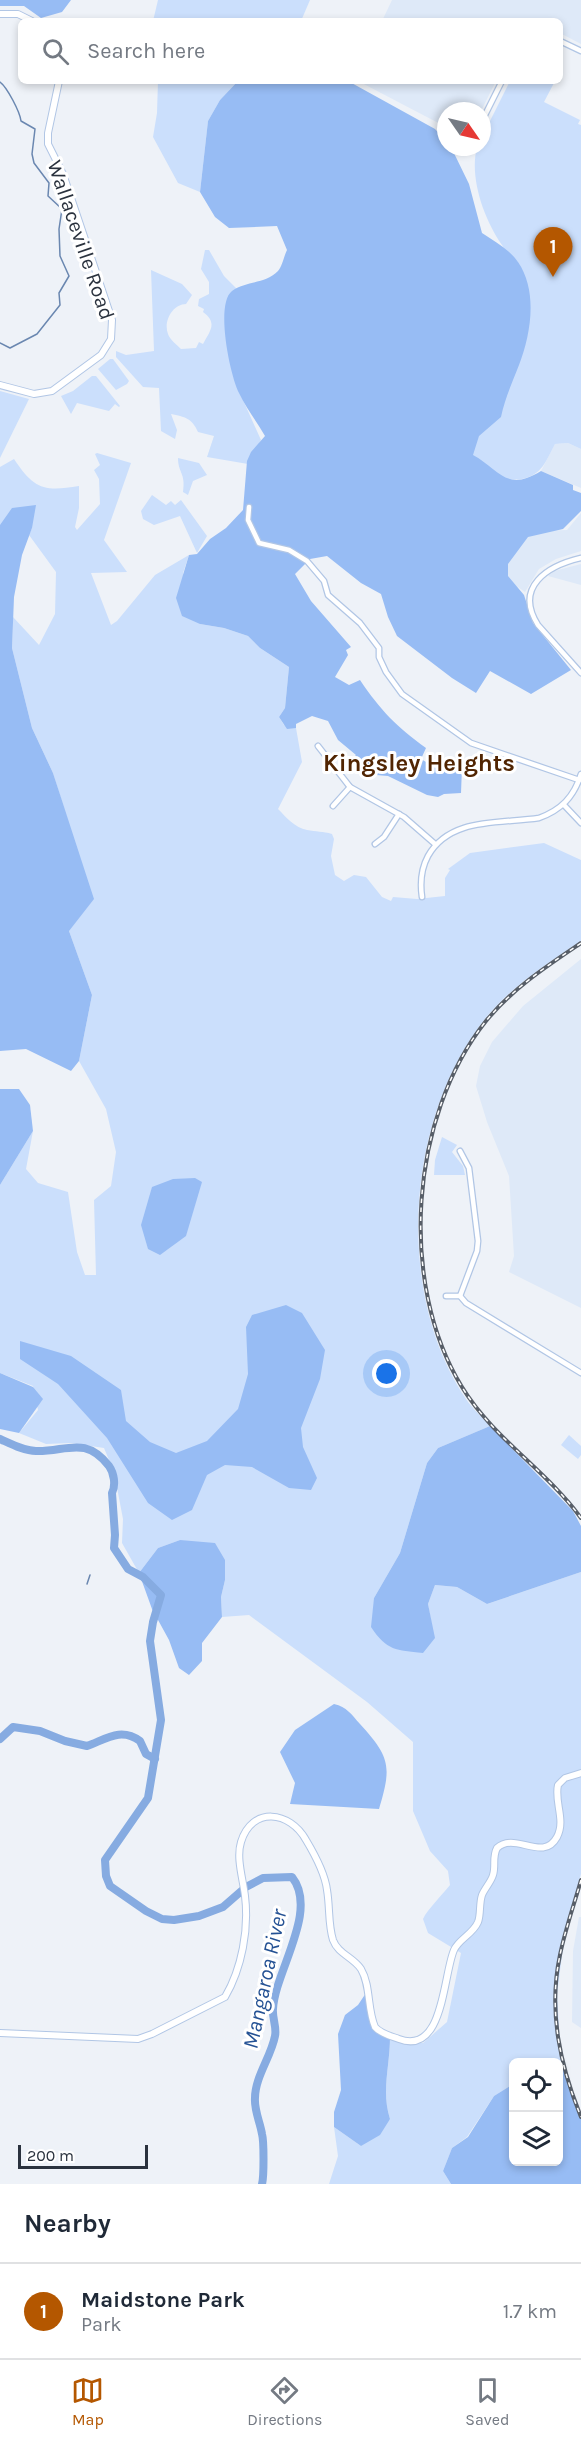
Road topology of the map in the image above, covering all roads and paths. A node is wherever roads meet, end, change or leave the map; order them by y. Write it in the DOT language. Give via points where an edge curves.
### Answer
graph roads {
  1 [pos="0,14"];
  2 [pos="26,18"];
  3 [pos="563,42"];
  4 [pos="581,51"];
  5 [pos="58,84"];
  6 [pos="500,84"];
  7 [pos="491,103"];
  8 [pos="0,385"];
  9 [pos="249,507"];
  10 [pos="581,558"];
  11 [pos="581,673"];
  12 [pos="318,746"];
  13 [pos="581,774"];
  14 [pos="579,780"];
  15 [pos="350,787"];
  16 [pos="564,805"];
  17 [pos="333,806"];
  18 [pos="399,814"];
  19 [pos="581,823"];
  20 [pos="375,844"];
  21 [pos="435,844"];
  22 [pos="422,897"];
  23 [pos="460,1151"];
  24 [pos="446,1296"];
  25 [pos="460,1296"];
  26 [pos="581,1372"];
  27 [pos="581,1773"];
  28 [pos="0,2033"];
  1 -- 2 [label="street"];
  3 -- 4 [label="street"];
  5 -- 8 [label="street, Wallaceville Road" via="48,144 63,174 112,320 111,339 101,355 52,391 34,394"];
  6 -- 7 [label="street"];
  9 -- 14 [label="street" via="248,520 259,543 303,558 324,581 328,595 360,623 378,648 398,690 463,739"];
  10 -- 11 [label="street" via="543,573 533,590 531,605 538,625"];
  12 -- 15 [label="street"];
  13 -- 14 [label="street"];
  14 -- 16 [label="street"];
  15 -- 17 [label="street"];
  15 -- 18 [label="street"];
  16 -- 19 [label="street"];
  16 -- 21 [label="street" via="539,818 463,828"];
  18 -- 20 [label="street"];
  18 -- 21 [label="street"];
  21 -- 22 [label="street" via="423,869"];
  23 -- 25 [label="street" via="469,1168 478,1241"];
  24 -- 25 [label="street"];
  25 -- 26 [label="street"];
  27 -- 28 [label="street" via="558,1785 560,1828 551,1844 539,1848 507,1842 496,1848 493,1876 480,1901 479,1920 455,1948 434,2022 418,2041 404,2041 375,2027 361,1969 334,1942 324,1878 298,1827 275,1816 252,1825 240,1843 244,1943 228,1992 221,2000 138,2039"];
}
